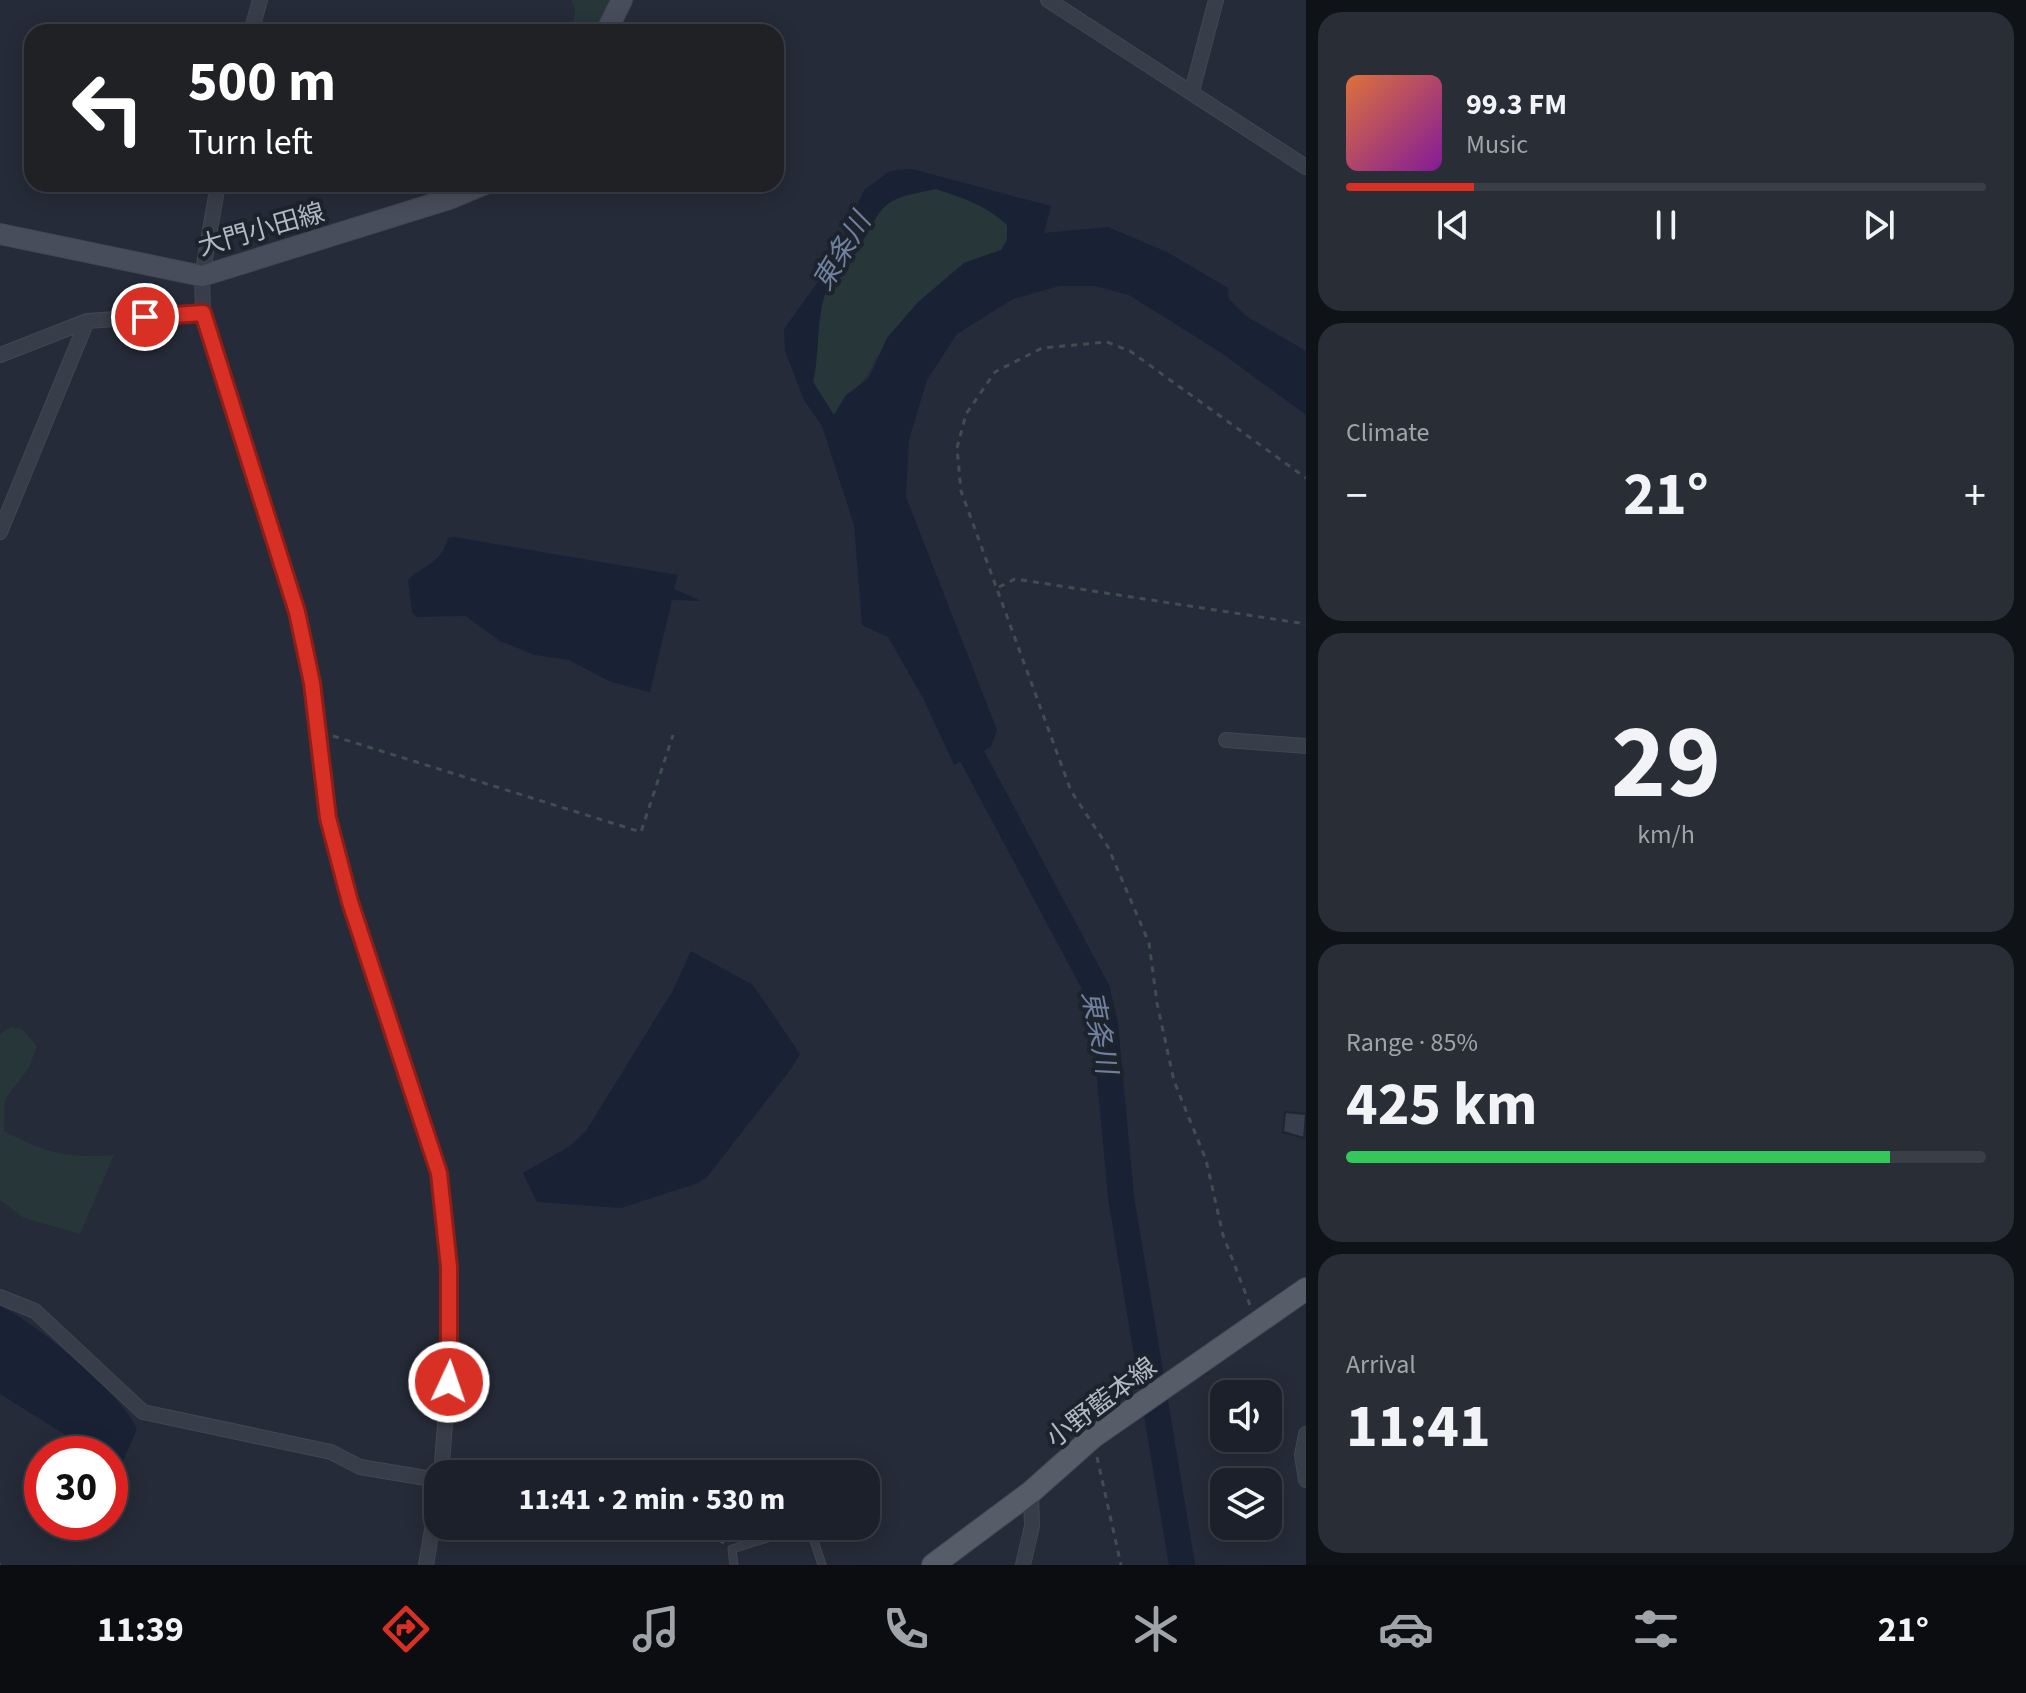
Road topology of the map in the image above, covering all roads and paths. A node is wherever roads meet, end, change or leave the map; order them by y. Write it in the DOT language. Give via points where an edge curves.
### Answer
graph roads {
  1 [pos="260,0"];
  2 [pos="622,0"];
  3 [pos="1048,0"];
  4 [pos="1216,0"];
  5 [pos="253,24"];
  6 [pos="610,24"];
  7 [pos="1192,91"];
  8 [pos="1306,167"];
  9 [pos="217,192"];
  10 [pos="466,192"];
  11 [pos="0,234"];
  12 [pos="202,276"];
  13 [pos="203,313"];
  14 [pos="87,321"];
  15 [pos="0,355"];
  16 [pos="1306,478"];
  17 [pos="0,532"];
  18 [pos="998,588"];
  19 [pos="1306,624"];
  20 [pos="316,731"];
  21 [pos="673,735"];
  22 [pos="1226,740"];
  23 [pos="1306,746"];
  24 [pos="1306,1289"];
  25 [pos="0,1297"];
  26 [pos="1258,1323"];
  27 [pos="1306,1434"];
  28 [pos="1093,1437"];
  29 [pos="442,1460"];
  30 [pos="424,1478"];
  31 [pos="1306,1480"];
  32 [pos="1031,1492"];
  33 [pos="430,1540"];
  34 [pos="717,1540"];
  35 [pos="761,1540"];
  36 [pos="812,1540"];
  37 [pos="732,1549"];
  38 [pos="426,1565"];
  39 [pos="734,1565"];
  40 [pos="822,1565"];
  41 [pos="933,1565"];
  42 [pos="1023,1565"];
  43 [pos="1121,1565"];
  1 -- 5 [label="street"];
  2 -- 6 [label="main road"];
  3 -- 7 [label="street"];
  4 -- 7 [label="street"];
  7 -- 8 [label="street"];
  9 -- 12 [label="street"];
  10 -- 12 [label="main road, 大門小田線"];
  11 -- 12 [label="main road, 大門小田線"];
  12 -- 13 [label="street"];
  13 -- 14 [label="street"];
  13 -- 20 [label="street" via="297,612"];
  14 -- 15 [label="street"];
  14 -- 17 [label="street"];
  16 -- 18 [label="path" via="1130,351 1107,342 1042,348 995,372 966,414 957,448 961,491"];
  18 -- 19 [label="path" via="1015,579"];
  18 -- 26 [label="path" via="1071,791 1108,847 1149,943 1174,1081 1206,1160 1223,1235"];
  20 -- 21 [label="path" via="641,832"];
  20 -- 29 [label="street" via="328,818 350,902 439,1173 451,1352"];
  22 -- 23 [label="street"];
  24 -- 26 [label="main road, 小野藍本線"];
  25 -- 30 [label="street" via="35,1311 143,1412 331,1452 360,1467"];
  26 -- 28 [label="main road, 小野藍本線"];
  27 -- 31 [label="street"];
  28 -- 32 [label="main road, 小野藍本線"];
  28 -- 43 [label="path"];
  32 -- 41 [label="main road, 小野藍本線"];
  32 -- 42 [label="street" via="1032,1526"];
  33 -- 38 [label="street"];
  34 -- 37 [label="path"];
  35 -- 37 [label="lane"];
  36 -- 40 [label="lane"];
  37 -- 39 [label="lane"];
}
